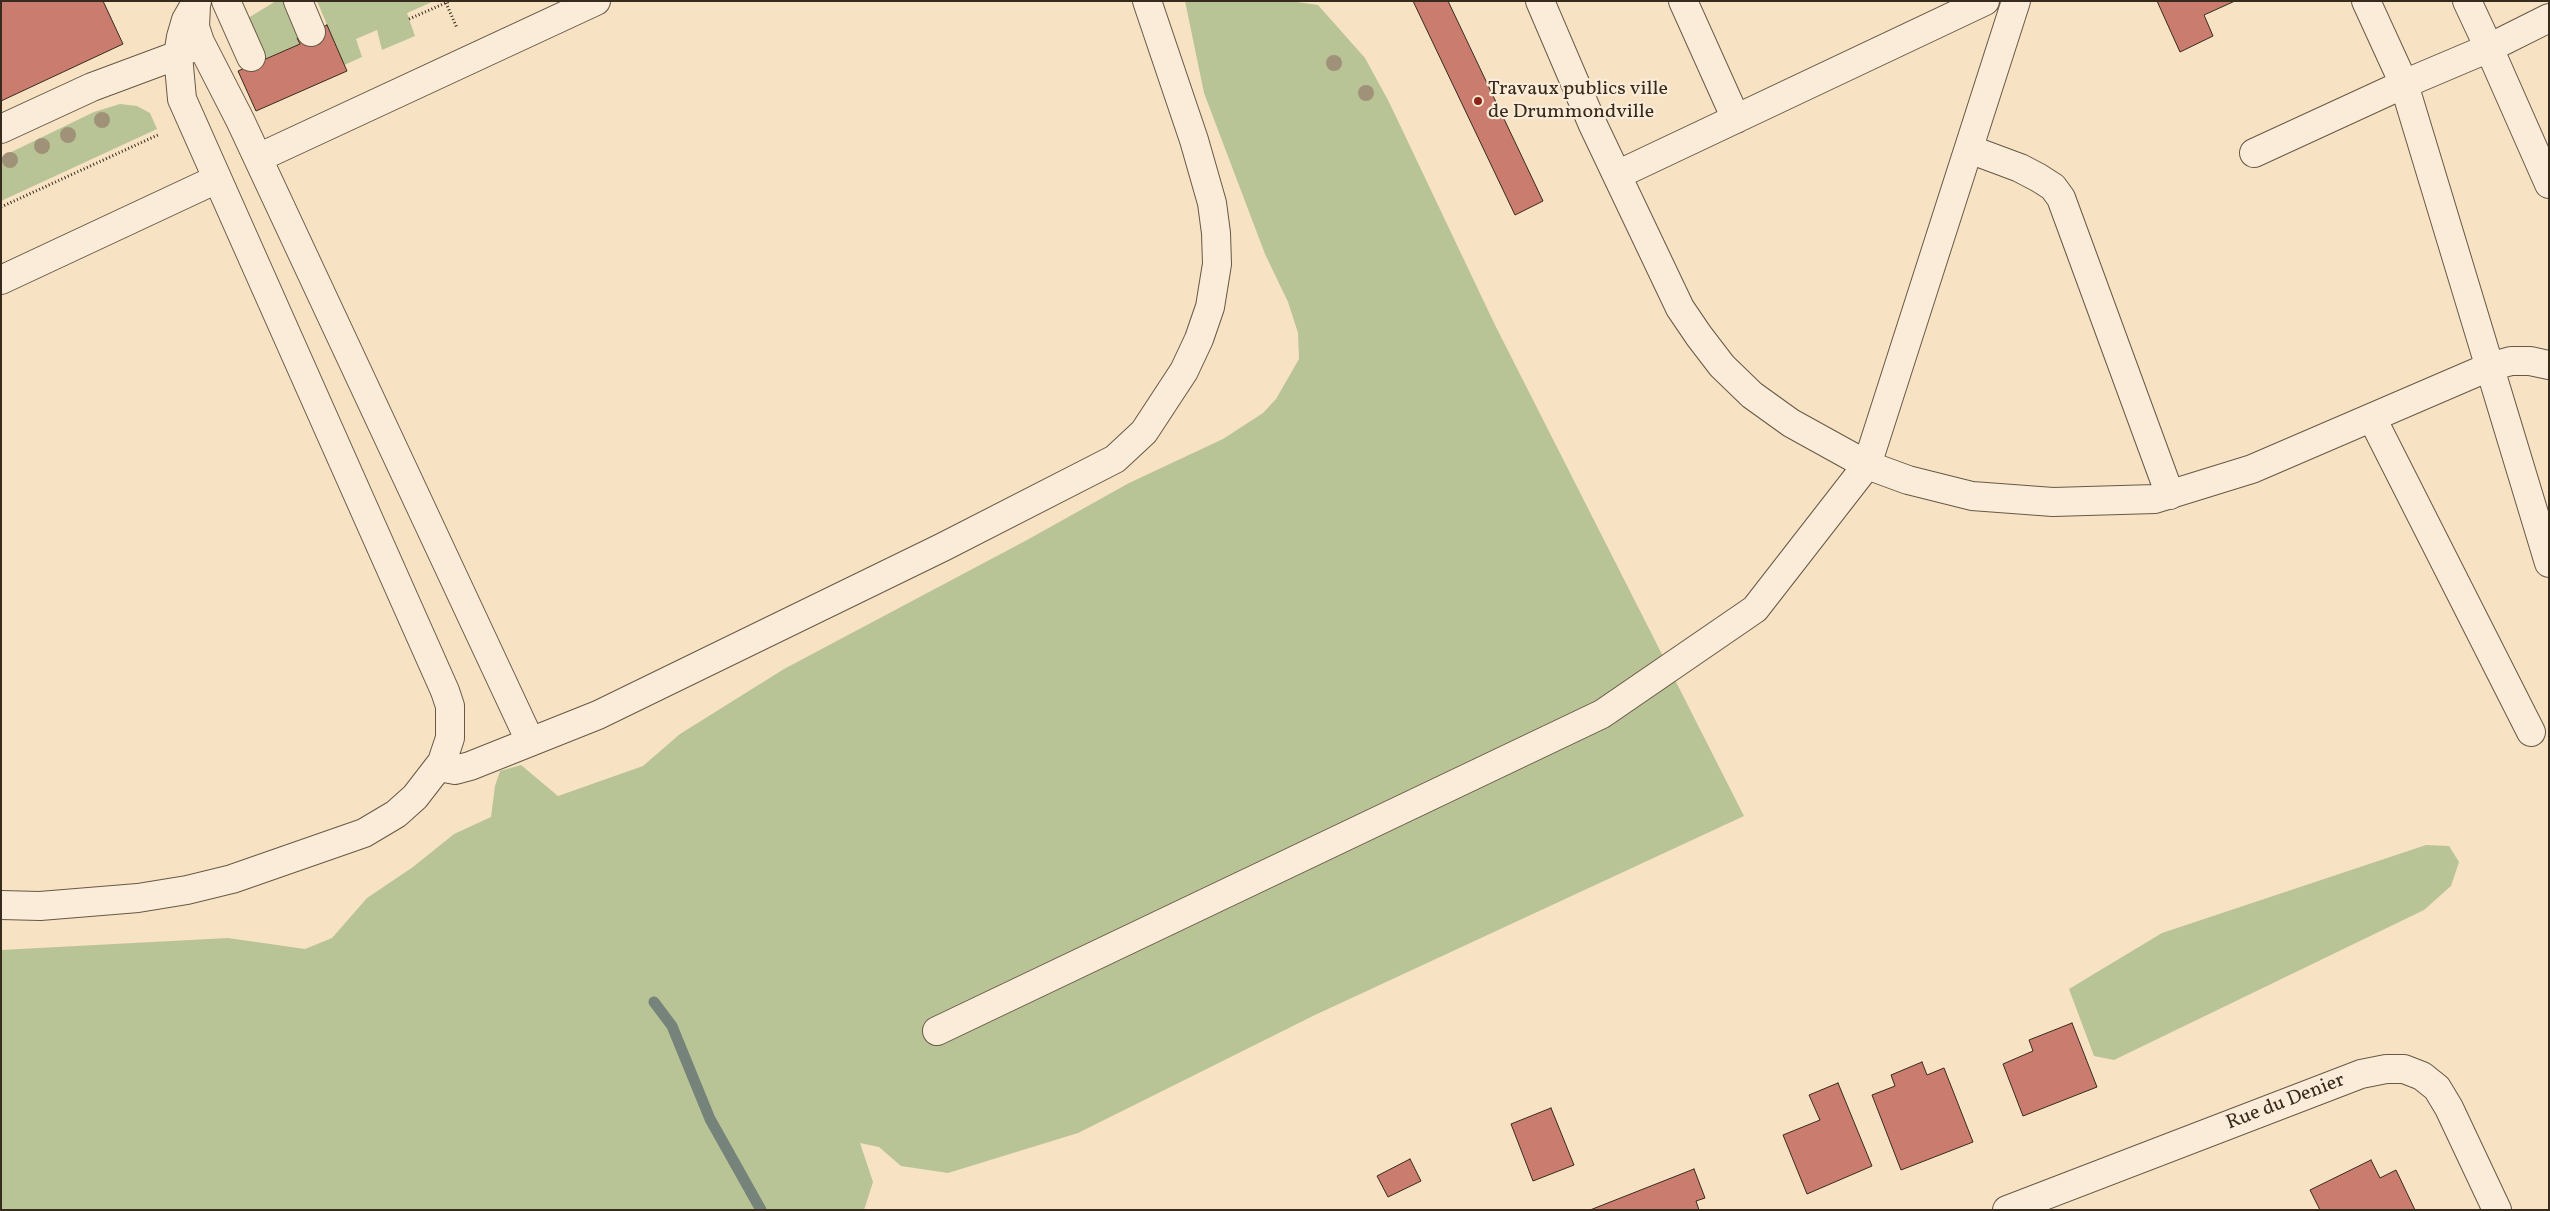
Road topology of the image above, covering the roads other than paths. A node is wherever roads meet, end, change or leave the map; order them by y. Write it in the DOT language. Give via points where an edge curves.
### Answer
graph roads {
  1 [pos="197,1"];
  2 [pos="226,1"];
  3 [pos="298,1"];
  4 [pos="596,1"];
  5 [pos="1147,1"];
  6 [pos="1540,1"];
  7 [pos="1683,1"];
  8 [pos="1985,1"];
  9 [pos="2016,1"];
  10 [pos="2366,1"];
  11 [pos="2467,1"];
  12 [pos="2549,18"];
  13 [pos="311,32"];
  14 [pos="2489,48"];
  15 [pos="189,49"];
  16 [pos="252,57"];
  17 [pos="2404,84"];
  18 [pos="1736,119"];
  19 [pos="1,129"];
  20 [pos="1969,149"];
  21 [pos="2254,153"];
  22 [pos="258,158"];
  23 [pos="1617,175"];
  24 [pos="217,179"];
  25 [pos="2549,184"];
  26 [pos="1,280"];
  27 [pos="2549,365"];
  28 [pos="2489,367"];
  29 [pos="2372,418"];
  30 [pos="1867,465"];
  31 [pos="2170,495"];
  32 [pos="2549,564"];
  33 [pos="2530,732"];
  34 [pos="530,741"];
  35 [pos="438,767"];
  36 [pos="1,905"];
  37 [pos="936,1031"];
  38 [pos="2007,1210"];
  39 [pos="2497,1210"];
  1 -- 15 [label="street" via="186,20"];
  2 -- 16 [label="street"];
  3 -- 13 [label="street"];
  4 -- 22 [label="street"];
  5 -- 34 [label="street" via="1212,203 1217,264 1210,307 1199,339 1184,371 1144,432 1114,459 943,547 598,715"];
  6 -- 23 [label="street"];
  7 -- 18 [label="street"];
  8 -- 18 [label="street"];
  9 -- 20 [label="street"];
  10 -- 17 [label="street"];
  11 -- 14 [label="street"];
  12 -- 14 [label="street"];
  14 -- 17 [label="street"];
  14 -- 25 [label="street"];
  15 -- 19 [label="street" via="92,87"];
  15 -- 22 [label="street" via="226,90"];
  15 -- 24 [label="street" via="182,98"];
  17 -- 21 [label="street"];
  17 -- 28 [label="street"];
  18 -- 23 [label="street"];
  20 -- 30 [label="street"];
  20 -- 31 [label="street" via="2033,174 2061,198"];
  22 -- 34 [label="street"];
  23 -- 30 [label="street" via="1680,308 1722,366 1752,395 1791,422"];
  24 -- 26 [label="street"];
  24 -- 35 [label="street" via="445,691 452,722 450,738"];
  27 -- 28 [label="street" via="2511,360"];
  28 -- 29 [label="street"];
  28 -- 32 [label="street"];
  29 -- 31 [label="street" via="2252,469"];
  29 -- 33 [label="street"];
  30 -- 31 [label="street" via="1908,480 1972,496 2102,502"];
  30 -- 37 [label="street" via="1755,609 1602,714"];
  34 -- 35 [label="street" via="470,766 455,770"];
  35 -- 36 [label="street" via="415,797 396,814 364,833 232,879 138,898 40,906"];
  38 -- 39 [label="street, Rue du Denier" via="2361,1074 2386,1068 2404,1069 2422,1076 2437,1088"];
}
